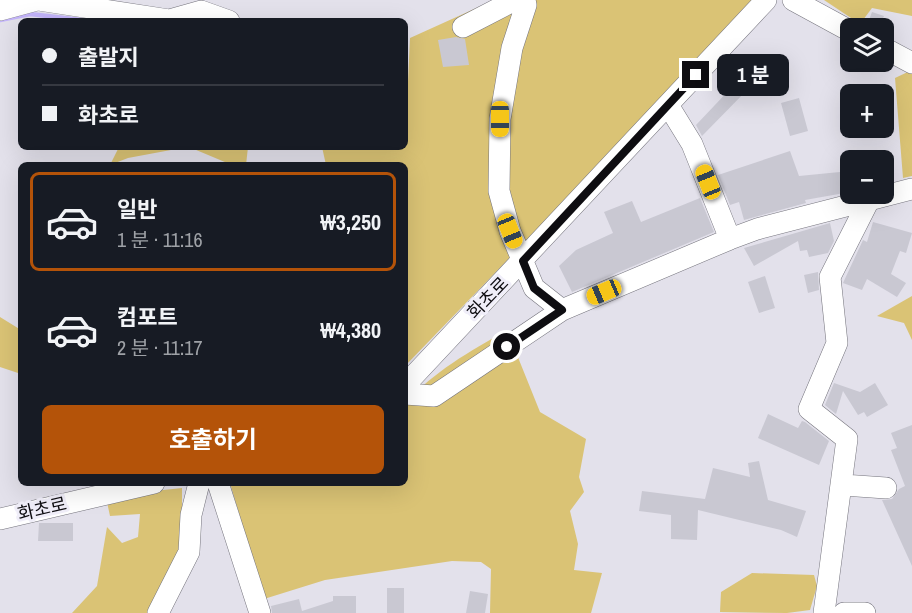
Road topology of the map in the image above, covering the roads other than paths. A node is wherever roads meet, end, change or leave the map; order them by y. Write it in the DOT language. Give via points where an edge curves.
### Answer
graph roads {
  1 [pos="38,0"];
  2 [pos="515,0"];
  3 [pos="525,0"];
  4 [pos="766,0"];
  5 [pos="793,0"];
  6 [pos="0,10"];
  7 [pos="156,18"];
  8 [pos="176,18"];
  9 [pos="221,18"];
  10 [pos="840,26"];
  11 [pos="463,27"];
  12 [pos="894,53"];
  13 [pos="912,63"];
  14 [pos="668,105"];
  15 [pos="912,189"];
  16 [pos="894,194"];
  17 [pos="860,204"];
  18 [pos="867,204"];
  19 [pos="730,239"];
  20 [pos="523,261"];
  21 [pos="562,310"];
  22 [pos="408,382"];
  23 [pos="408,394"];
  24 [pos="843,485"];
  25 [pos="141,486"];
  26 [pos="198,486"];
  27 [pos="219,486"];
  28 [pos="886,488"];
  29 [pos="0,519"];
  30 [pos="158,613"];
  31 [pos="260,613"];
  32 [pos="824,613"];
  1 -- 6 [label="street"];
  1 -- 7 [label="street"];
  2 -- 11 [label="street"];
  3 -- 20 [label="street" via="500,119 499,191"];
  4 -- 14 [label="street, 화초로"];
  5 -- 10 [label="street"];
  8 -- 9 [label="street" via="201,11"];
  12 -- 13 [label="street"];
  14 -- 19 [label="street" via="692,144"];
  14 -- 20 [label="street, 화초로"];
  15 -- 16 [label="street"];
  17 -- 19 [label="street"];
  18 -- 24 [label="street" via="830,277 837,343 809,409 847,439"];
  19 -- 21 [label="street"];
  20 -- 21 [label="street" via="534,288"];
  20 -- 22 [label="street, 화초로"];
  21 -- 23 [label="street" via="434,396"];
  24 -- 28 [label="street"];
  24 -- 32 [label="street"];
  25 -- 29 [label="street, 화초로"];
  26 -- 30 [label="street" via="191,515 189,552"];
  27 -- 31 [label="street"];
}
